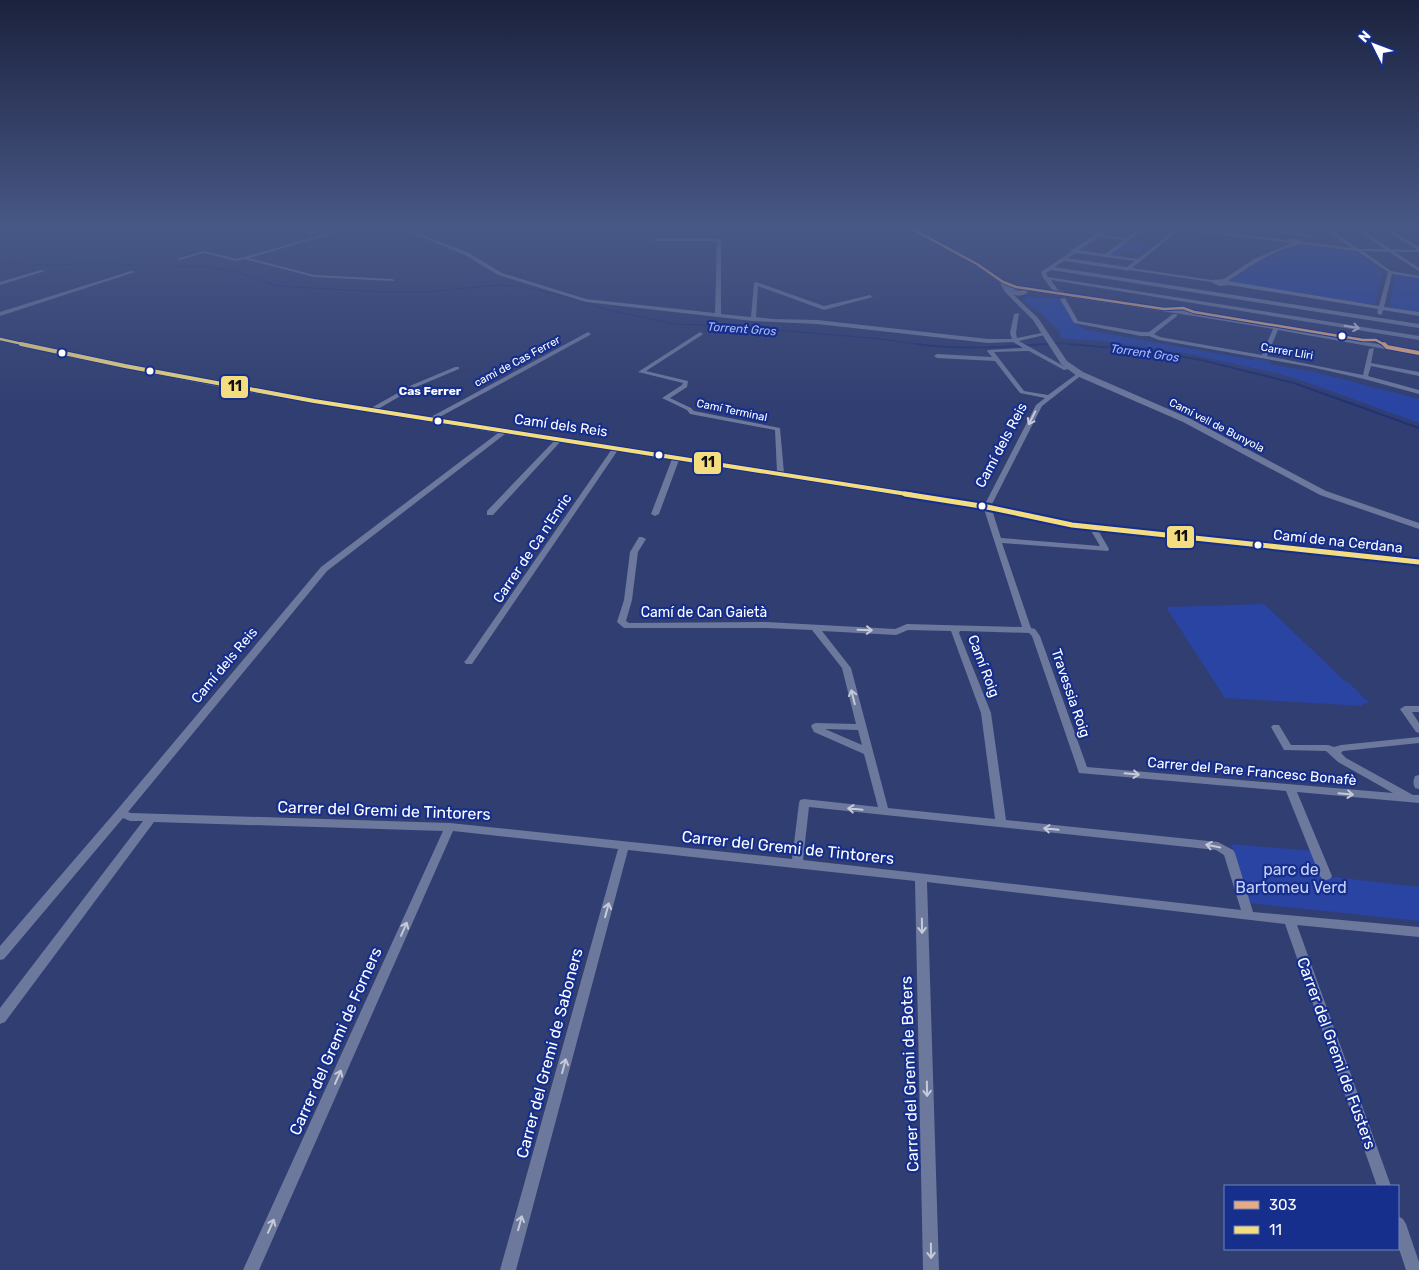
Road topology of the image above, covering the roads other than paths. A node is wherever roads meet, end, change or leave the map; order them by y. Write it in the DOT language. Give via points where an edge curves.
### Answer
graph roads {
  1 [pos="81,288"];
  2 [pos="547,288"];
  3 [pos="718,288"];
  4 [pos="756,288"];
  5 [pos="770,288"];
  6 [pos="1006,288"];
  7 [pos="1014,288"];
  8 [pos="1054,288"];
  9 [pos="1103,288"];
  10 [pos="1114,288"];
  11 [pos="1189,288"];
  12 [pos="1210,288"];
  13 [pos="1260,288"];
  14 [pos="1386,288"];
  15 [pos="1208,291"];
  16 [pos="1020,292"];
  17 [pos="1291,294"];
  18 [pos="870,297"];
  19 [pos="1091,297"];
  20 [pos="1195,300"];
  21 [pos="1286,304"];
  22 [pos="1182,308"];
  23 [pos="1381,308"];
  24 [pos="1165,310"];
  25 [pos="0,314"];
  26 [pos="1017,314"];
  27 [pos="1192,314"];
  28 [pos="1419,314"];
  29 [pos="718,315"];
  30 [pos="1175,315"];
  31 [pos="1281,315"];
  32 [pos="754,319"];
  33 [pos="1036,319"];
  34 [pos="1379,319"];
  35 [pos="1419,326"];
  36 [pos="1276,328"];
  37 [pos="1376,331"];
  38 [pos="588,334"];
  39 [pos="700,334"];
  40 [pos="1150,334"];
  41 [pos="1034,335"];
  42 [pos="1047,336"];
  43 [pos="1419,338"];
  44 [pos="0,339"];
  45 [pos="1374,340"];
  46 [pos="1017,341"];
  47 [pos="1361,342"];
  48 [pos="1386,347"];
  49 [pos="1029,349"];
  50 [pos="1372,349"];
  51 [pos="1419,352"];
  52 [pos="937,356"];
  53 [pos="1264,357"];
  54 [pos="996,359"];
  55 [pos="1368,364"];
  56 [pos="457,368"];
  57 [pos="1066,369"];
  58 [pos="1080,374"];
  59 [pos="1419,374"];
  60 [pos="1365,377"];
  61 [pos="1419,392"];
  62 [pos="1050,397"];
  63 [pos="374,410"];
  64 [pos="429,420"];
  65 [pos="504,432"];
  66 [pos="560,439"];
  67 [pos="616,448"];
  68 [pos="676,458"];
  69 [pos="781,474"];
  70 [pos="987,508"];
  71 [pos="490,512"];
  72 [pos="655,514"];
  73 [pos="1419,526"];
  74 [pos="1093,528"];
  75 [pos="642,539"];
  76 [pos="998,540"];
  77 [pos="1419,562"];
  78 [pos="816,629"];
  79 [pos="956,629"];
  80 [pos="1028,630"];
  81 [pos="469,662"];
  82 [pos="1419,709"];
  83 [pos="861,727"];
  84 [pos="1276,727"];
  85 [pos="1419,730"];
  86 [pos="1419,740"];
  87 [pos="868,752"];
  88 [pos="1334,752"];
  89 [pos="1083,770"];
  90 [pos="1419,779"];
  91 [pos="1419,785"];
  92 [pos="1290,788"];
  93 [pos="1416,800"];
  94 [pos="884,812"];
  95 [pos="121,813"];
  96 [pos="152,817"];
  97 [pos="1001,824"];
  98 [pos="450,827"];
  99 [pos="624,846"];
  100 [pos="798,864"];
  101 [pos="1326,876"];
  102 [pos="921,878"];
  103 [pos="1249,916"];
  104 [pos="1289,920"];
  105 [pos="1419,932"];
  106 [pos="0,955"];
  107 [pos="0,1018"];
  108 [pos="1384,1185"];
  109 [pos="1399,1227"];
  110 [pos="251,1270"];
  111 [pos="508,1270"];
  112 [pos="931,1270"];
  113 [pos="1414,1270"];
  1 -- 25 [label="street"];
  2 -- 29 [label="street" via="586,300"];
  3 -- 29 [label="street"];
  4 -- 32 [label="street"];
  5 -- 18 [label="street" via="824,308"];
  6 -- 16 [label="street, Camí vell de Bunyola"];
  7 -- 16 [label="street, Camí vell de Bunyola"];
  8 -- 19 [label="street" via="1060,293"];
  9 -- 19 [label="street"];
  10 -- 20 [label="street"];
  11 -- 15 [label="street"];
  12 -- 15 [label="street"];
  13 -- 17 [label="street"];
  14 -- 23 [label="street"];
  15 -- 20 [label="street"];
  15 -- 21 [label="street"];
  16 -- 24 [label="street"];
  16 -- 33 [label="street, Camí vell de Bunyola" via="1019,304"];
  17 -- 21 [label="street"];
  17 -- 23 [label="street"];
  19 -- 24 [label="street"];
  20 -- 22 [label="street"];
  20 -- 31 [label="street"];
  21 -- 31 [label="street"];
  21 -- 34 [label="street"];
  22 -- 24 [label="street"];
  22 -- 27 [label="street"];
  23 -- 28 [label="street"];
  23 -- 34 [label="street"];
  24 -- 27 [label="street"];
  24 -- 30 [label="street"];
  24 -- 40 [label="street" via="1063,299 1076,322"];
  26 -- 46 [label="street" via="1013,333"];
  27 -- 30 [label="street"];
  27 -- 36 [label="street"];
  27 -- 47 [label="street"];
  29 -- 32 [label="street"];
  30 -- 40 [label="street"];
  31 -- 36 [label="street"];
  31 -- 37 [label="street, one-way"];
  32 -- 46 [label="street"];
  33 -- 41 [label="street" via="1038,331"];
  33 -- 42 [label="street, Camí vell de Bunyola"];
  34 -- 35 [label="street"];
  34 -- 37 [label="street"];
  36 -- 47 [label="street"];
  36 -- 53 [label="street"];
  37 -- 43 [label="street"];
  37 -- 45 [label="street"];
  38 -- 64 [label="street, camí de Cas Ferrer"];
  39 -- 69 [label="street, Camí Terminal" via="641,372 686,382 685,386 665,398 692,414 778,429"];
  40 -- 53 [label="street, Carrer Lliri"];
  41 -- 42 [label="street"];
  41 -- 46 [label="street"];
  42 -- 58 [label="street, Camí vell de Bunyola" via="1064,362"];
  44 -- 63 [label="street" via="230,386"];
  45 -- 47 [label="street"];
  45 -- 48 [label="street"];
  46 -- 49 [label="street"];
  47 -- 48 [label="street"];
  47 -- 50 [label="street"];
  48 -- 50 [label="street"];
  48 -- 51 [label="street"];
  49 -- 54 [label="street" via="990,351"];
  49 -- 57 [label="street"];
  50 -- 55 [label="street"];
  52 -- 54 [label="street"];
  53 -- 60 [label="street, Carrer Lliri"];
  54 -- 62 [label="street" via="1022,392"];
  55 -- 59 [label="street"];
  55 -- 60 [label="street"];
  56 -- 63 [label="street, camí de Cas Ferrer" via="414,386"];
  58 -- 62 [label="street, Camí dels Reis"];
  58 -- 73 [label="street, Camí vell de Bunyola" via="1186,420 1323,493"];
  60 -- 61 [label="street, Carrer Lliri"];
  62 -- 70 [label="street, Camí dels Reis, one-way" via="1039,405"];
  63 -- 64 [label="street"];
  64 -- 65 [label="street"];
  65 -- 66 [label="street, Camí dels Reis"];
  65 -- 95 [label="street, Camí dels Reis" via="324,568"];
  66 -- 67 [label="street, Camí dels Reis"];
  66 -- 71 [label="street"];
  67 -- 68 [label="street, Camí dels Reis"];
  67 -- 81 [label="street, Carrer de Ca n'Enric"];
  68 -- 69 [label="street, Camí dels Reis"];
  68 -- 72 [label="street"];
  69 -- 70 [label="street, Camí dels Reis"];
  70 -- 74 [label="street, Camí de na Cerdana"];
  70 -- 76 [label="street"];
  74 -- 76 [label="street" via="1105,549"];
  74 -- 77 [label="street, Camí de na Cerdana"];
  75 -- 78 [label="street, Camí de Can Gaietà" via="634,552 628,600 621,622 627,626 766,625"];
  76 -- 80 [label="street"];
  78 -- 79 [label="street, one-way" via="896,632 908,627"];
  83 -- 78 [label="street, one-way" via="846,668"];
  79 -- 80 [label="street, Camí Roig"];
  79 -- 97 [label="street, Camí Roig" via="986,713"];
  80 -- 89 [label="street, Travessia Roig" via="1036,636"];
  82 -- 85 [label="street" via="1405,709"];
  83 -- 87 [label="street"];
  83 -- 87 [label="street" via="816,726 825,735"];
  84 -- 88 [label="street" via="1288,748 1328,748"];
  86 -- 88 [label="street" via="1341,748"];
  87 -- 94 [label="street"];
  88 -- 93 [label="street" via="1342,760"];
  89 -- 92 [label="street, Carrer del Pare Francesc Bonafè, one-way"];
  90 -- 91 [label="street"];
  92 -- 93 [label="street, Carrer del Pare Francesc Bonafè, one-way"];
  92 -- 101 [label="street"];
  94 -- 97 [label="street"];
  94 -- 100 [label="street, one-way" via="804,803"];
  95 -- 96 [label="street" via="130,817"];
  95 -- 106 [label="street, Camí dels Reis"];
  96 -- 98 [label="street, Carrer del Gremi de Tintorers"];
  96 -- 107 [label="street"];
  103 -- 97 [label="street, one-way" via="1229,853 1218,846"];
  98 -- 99 [label="street, Carrer del Gremi de Tintorers"];
  110 -- 98 [label="street, Carrer del Gremi de Forners, one-way"];
  99 -- 100 [label="street, Carrer del Gremi de Tintorers"];
  111 -- 99 [label="street, Carrer del Gremi de Saboners, one-way"];
  100 -- 102 [label="street, Carrer del Gremi de Tintorers"];
  102 -- 103 [label="street, Carrer del Gremi de Tintorers"];
  102 -- 112 [label="street, Carrer del Gremi de Boters, one-way"];
  103 -- 104 [label="street, Carrer del Gremi de Tintorers"];
  104 -- 105 [label="street, Carrer del Gremi de Tintorers"];
  104 -- 108 [label="street, Carrer del Gremi de Fusters"];
  109 -- 113 [label="street"];
}
